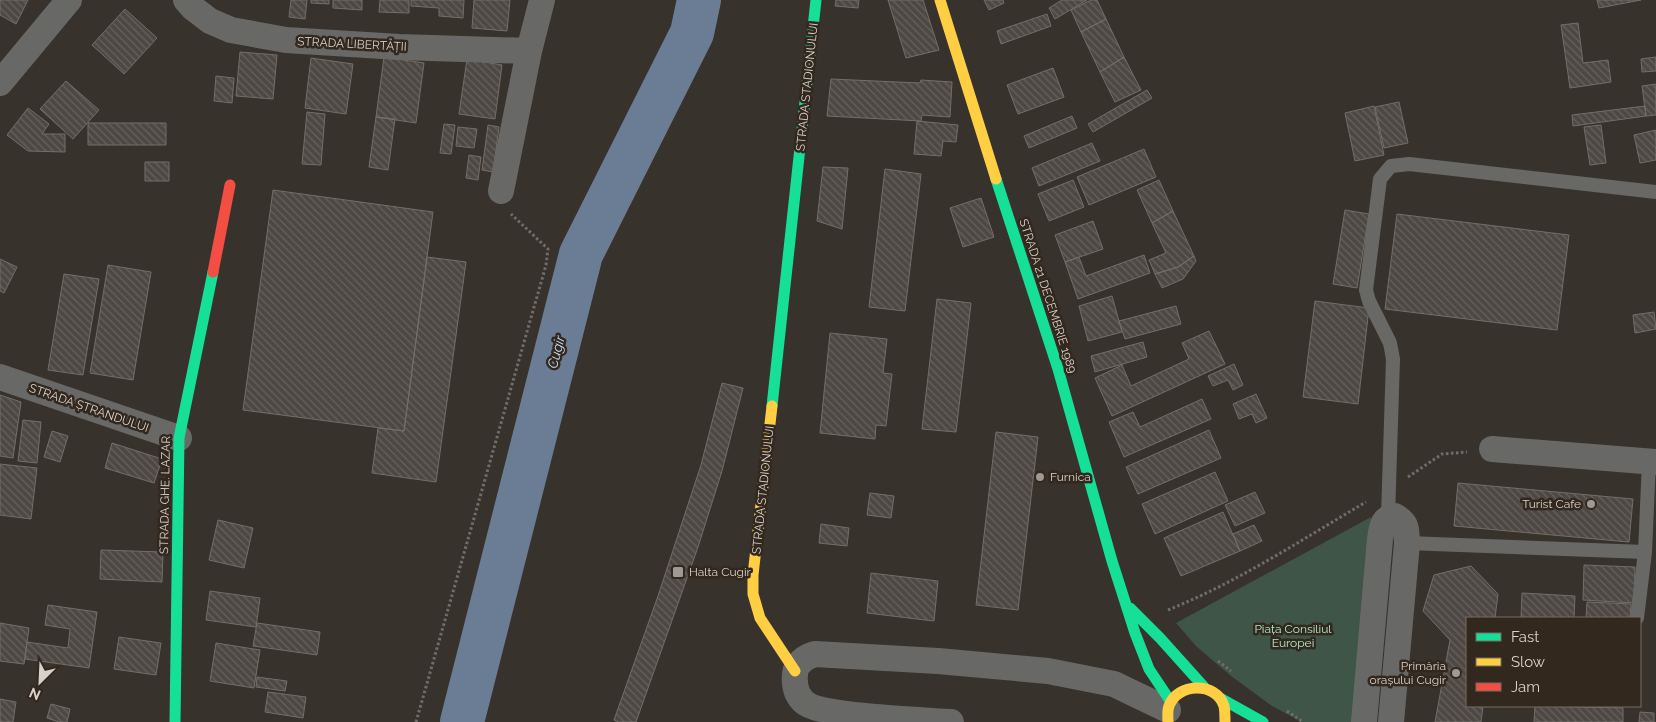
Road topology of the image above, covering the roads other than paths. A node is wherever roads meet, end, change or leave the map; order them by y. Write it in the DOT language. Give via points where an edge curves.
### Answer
graph roads {
  1 [pos="69,0"];
  2 [pos="186,0"];
  3 [pos="542,0"];
  4 [pos="816,0"];
  5 [pos="940,0"];
  6 [pos="529,51"];
  7 [pos="0,83"];
  8 [pos="230,184"];
  9 [pos="501,190"];
  10 [pos="1656,192"];
  11 [pos="0,377"];
  12 [pos="179,438"];
  13 [pos="1492,449"];
  14 [pos="1653,462"];
  15 [pos="1384,528"];
  16 [pos="1407,543"];
  17 [pos="1644,552"];
  18 [pos="1125,603"];
  19 [pos="1637,617"];
  20 [pos="795,671"];
  21 [pos="1204,687"];
  22 [pos="1220,698"];
  23 [pos="1169,711"];
  24 [pos="176,722"];
  25 [pos="951,722"];
  26 [pos="1225,722"];
  27 [pos="1263,722"];
  28 [pos="1364,722"];
  29 [pos="1391,722"];
  1 -- 7 [label="street"];
  2 -- 6 [label="street, STRADA LIBERTĂȚII" via="210,20 231,30 286,40"];
  3 -- 6 [label="street"];
  4 -- 20 [label="street, STRADA STADIONULUI" via="753,575 753,594 760,618"];
  5 -- 18 [label="street, STRADA 21 DECEMBRIE 1989" via="1074,422"];
  6 -- 9 [label="street"];
  8 -- 12 [label="street, STRADA GHE. LAZAR"];
  10 -- 15 [label="lane" via="1409,164 1391,166 1380,179 1366,290 1390,343 1393,359 1389,489"];
  11 -- 12 [label="street, STRADA ȘTRANDULUI"];
  12 -- 24 [label="street, STRADA GHE. LAZAR"];
  13 -- 14 [label="street"];
  14 -- 17 [label="lane"];
  15 -- 16 [label="street" via="1395,516 1403,521"];
  15 -- 28 [label="street"];
  16 -- 17 [label="lane"];
  16 -- 29 [label="street"];
  17 -- 19 [label="lane"];
  18 -- 21 [label="street, STRADA 21 DECEMBRIE 1989"];
  18 -- 23 [label="street, STRADA 21 DECEMBRIE 1989" via="1142,655"];
  20 -- 23 [label="street" via="804,658 814,654 1048,671 1114,684"];
  20 -- 25 [label="street" via="794,687 804,703 820,710"];
  21 -- 22 [label="street"];
  21 -- 23 [label="street" via="1181,691"];
  22 -- 26 [label="street"];
  22 -- 27 [label="street"];
}
